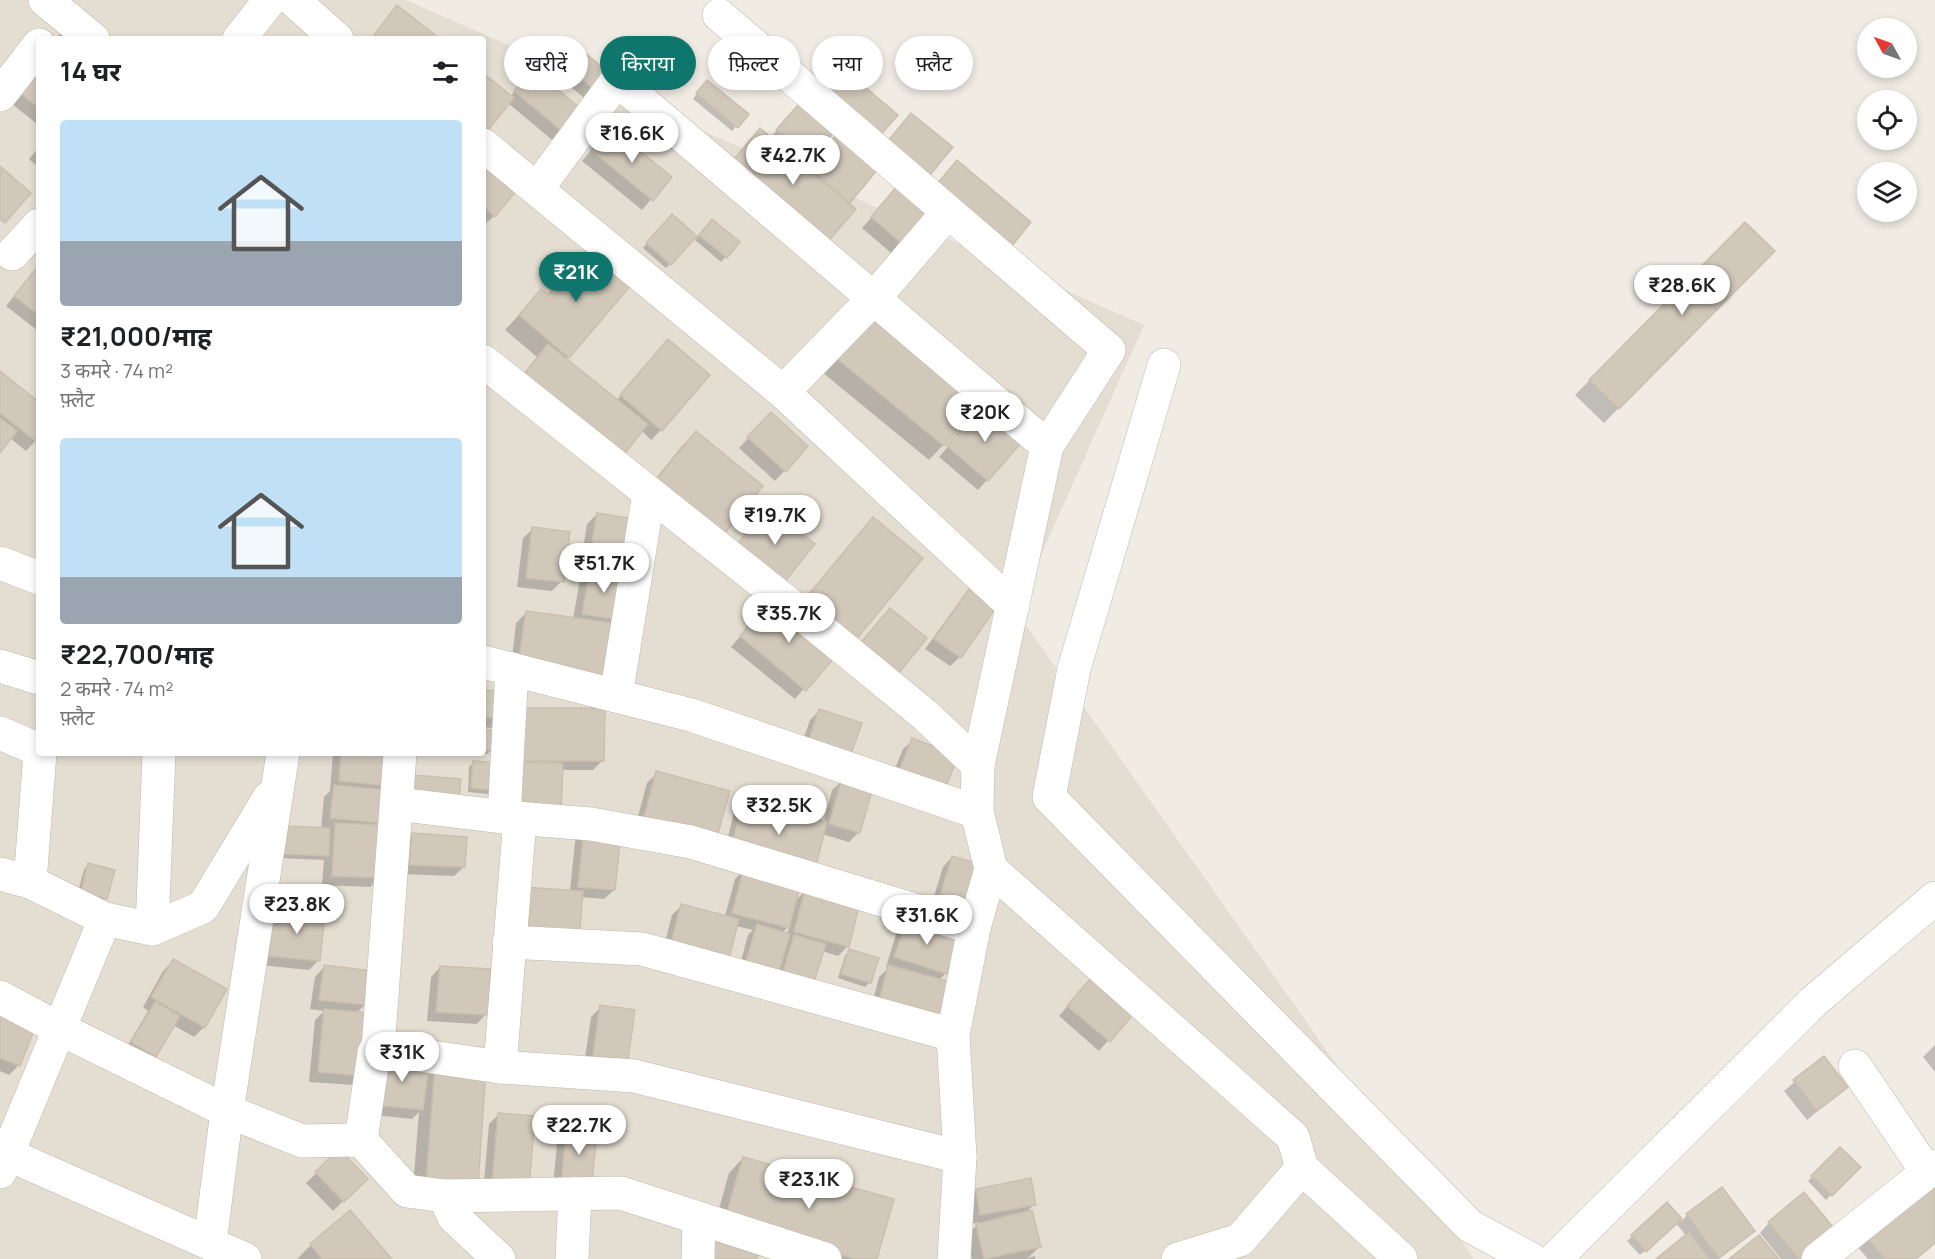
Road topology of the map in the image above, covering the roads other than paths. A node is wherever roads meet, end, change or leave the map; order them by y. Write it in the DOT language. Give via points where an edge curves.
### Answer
graph roads {
  1 [pos="270,0"];
  2 [pos="293,0"];
  3 [pos="719,15"];
  4 [pos="51,18"];
  5 [pos="87,36"];
  6 [pos="241,36"];
  7 [pos="334,36"];
  8 [pos="36,49"];
  9 [pos="0,95"];
  10 [pos="486,147"];
  11 [pos="537,189"];
  12 [pos="948,212"];
  13 [pos="36,228"];
  14 [pos="12,254"];
  15 [pos="875,297"];
  16 [pos="486,364"];
  17 [pos="1164,365"];
  18 [pos="783,392"];
  19 [pos="1047,446"];
  20 [pos="649,493"];
  21 [pos="0,563"];
  22 [pos="36,577"];
  23 [pos="1013,606"];
  24 [pos="0,666"];
  25 [pos="497,666"];
  26 [pos="36,677"];
  27 [pos="616,696"];
  28 [pos="0,733"];
  29 [pos="36,751"];
  30 [pos="38,756"];
  31 [pos="159,756"];
  32 [pos="400,756"];
  33 [pos="978,765"];
  34 [pos="280,769"];
  35 [pos="397,804"];
  36 [pos="977,812"];
  37 [pos="512,817"];
  38 [pos="991,869"];
  39 [pos="15,878"];
  40 [pos="1935,898"];
  41 [pos="105,919"];
  42 [pos="974,928"];
  43 [pos="152,929"];
  44 [pos="509,942"];
  45 [pos="0,997"];
  46 [pos="58,1028"];
  47 [pos="953,1035"];
  48 [pos="378,1049"];
  49 [pos="1855,1066"];
  50 [pos="500,1067"];
  51 [pos="227,1111"];
  52 [pos="361,1140"];
  53 [pos="960,1157"];
  54 [pos="2,1158"];
  55 [pos="1302,1168"];
  56 [pos="1931,1169"];
  57 [pos="575,1194"];
  58 [pos="444,1196"];
  59 [pos="699,1218"];
  60 [pos="210,1243"];
  61 [pos="815,1258"];
  62 [pos="245,1259"];
  63 [pos="499,1259"];
  64 [pos="572,1259"];
  65 [pos="698,1259"];
  66 [pos="954,1259"];
  67 [pos="1178,1259"];
  68 [pos="1401,1259"];
  69 [pos="1531,1259"];
  70 [pos="1555,1259"];
  71 [pos="1818,1259"];
  1 -- 6 [label="street"];
  2 -- 7 [label="street"];
  3 -- 12 [label="street"];
  4 -- 5 [label="street"];
  8 -- 9 [label="street"];
  10 -- 11 [label="street"];
  11 -- 15 [label="street" via="617,80"];
  11 -- 18 [label="street"];
  12 -- 15 [label="street"];
  12 -- 19 [label="street" via="1110,350"];
  13 -- 14 [label="street"];
  15 -- 18 [label="street"];
  15 -- 19 [label="street"];
  16 -- 20 [label="street"];
  17 -- 69 [label="street" via="1074,669 1049,797 1470,1226"];
  18 -- 23 [label="street"];
  19 -- 23 [label="street"];
  20 -- 27 [label="street"];
  20 -- 33 [label="street" via="925,715"];
  21 -- 22 [label="street"];
  23 -- 33 [label="street"];
  24 -- 26 [label="street"];
  25 -- 27 [label="street"];
  25 -- 37 [label="street"];
  27 -- 36 [label="street" via="691,715"];
  28 -- 29 [label="street"];
  30 -- 39 [label="street"];
  31 -- 43 [label="street"];
  32 -- 35 [label="street"];
  33 -- 36 [label="street"];
  34 -- 43 [label="street" via="203,907"];
  34 -- 51 [label="street"];
  35 -- 37 [label="street"];
  35 -- 48 [label="street"];
  36 -- 38 [label="street"];
  37 -- 42 [label="street" via="591,824 691,842"];
  37 -- 44 [label="street"];
  38 -- 42 [label="street"];
  38 -- 55 [label="street" via="1293,1137"];
  39 -- 41 [label="street"];
  40 -- 70 [label="street" via="1813,1002"];
  41 -- 43 [label="street"];
  41 -- 46 [label="street"];
  42 -- 47 [label="street"];
  44 -- 47 [label="street" via="642,949"];
  44 -- 50 [label="street"];
  45 -- 46 [label="street"];
  46 -- 51 [label="street"];
  46 -- 54 [label="street"];
  47 -- 53 [label="street"];
  48 -- 50 [label="street"];
  48 -- 52 [label="street" via="374,1053"];
  49 -- 56 [label="street"];
  50 -- 53 [label="street" via="634,1076"];
  51 -- 52 [label="street" via="302,1141"];
  51 -- 60 [label="street"];
  52 -- 58 [label="street" via="407,1191"];
  53 -- 66 [label="street"];
  54 -- 60 [label="street"];
  55 -- 67 [label="street" via="1240,1240"];
  55 -- 68 [label="street"];
  56 -- 71 [label="street"];
  57 -- 58 [label="street"];
  57 -- 59 [label="street" via="621,1193"];
  57 -- 64 [label="street"];
  58 -- 63 [label="street" via="454,1217"];
  59 -- 61 [label="street"];
  59 -- 65 [label="street"];
  60 -- 62 [label="street"];
}
